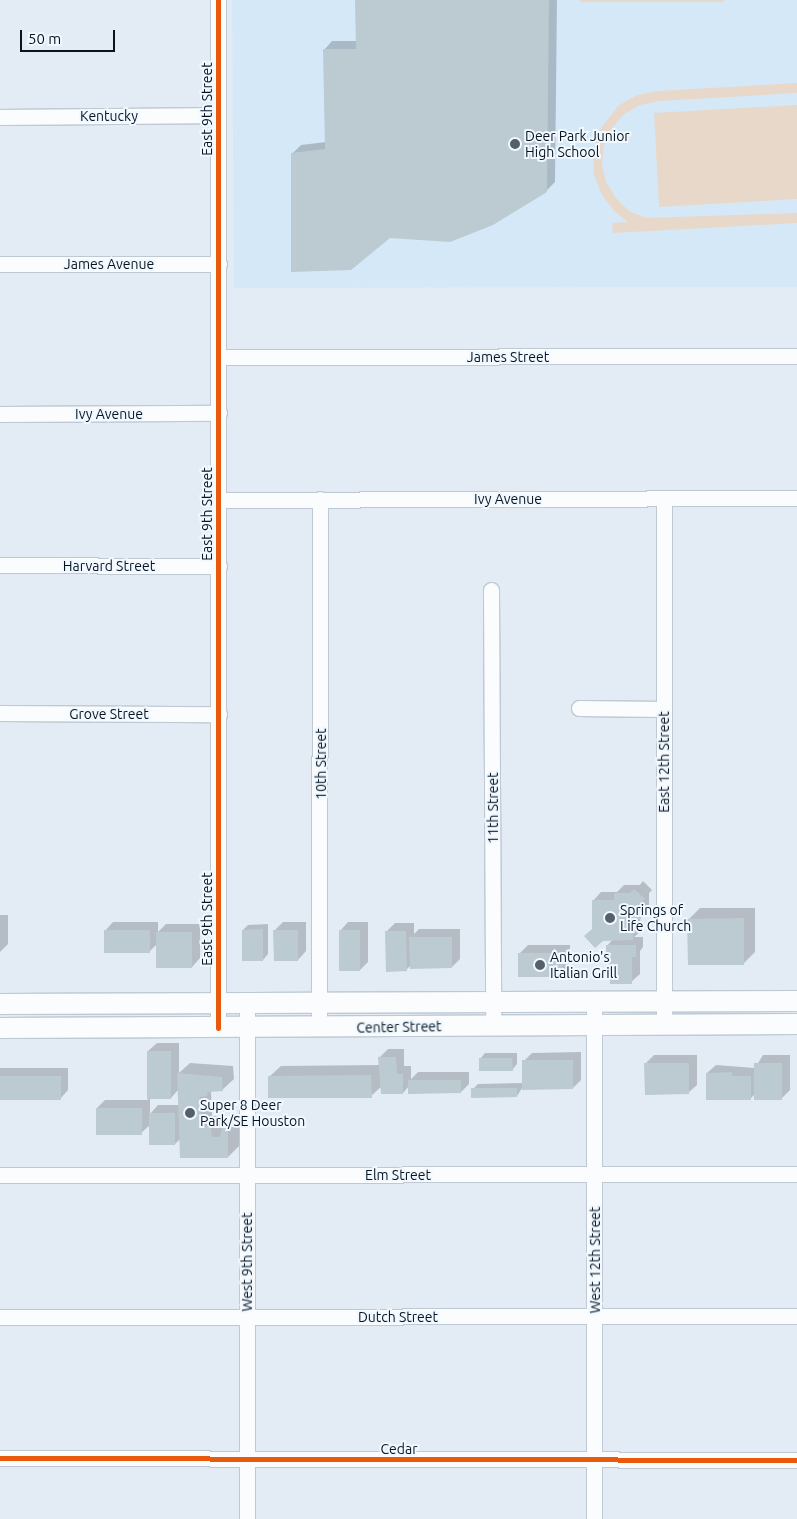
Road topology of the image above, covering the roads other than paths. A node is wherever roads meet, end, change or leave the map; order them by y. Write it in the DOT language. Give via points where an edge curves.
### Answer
graph roads {
  1 [pos="218,0"];
  2 [pos="218,115"];
  3 [pos="0,117"];
  4 [pos="0,264"];
  5 [pos="219,264"];
  6 [pos="797,356"];
  7 [pos="219,357"];
  8 [pos="0,414"];
  9 [pos="218,414"];
  10 [pos="664,498"];
  11 [pos="797,498"];
  12 [pos="320,499"];
  13 [pos="219,500"];
  14 [pos="0,565"];
  15 [pos="219,566"];
  16 [pos="491,590"];
  17 [pos="578,708"];
  18 [pos="664,709"];
  19 [pos="0,713"];
  20 [pos="219,714"];
  21 [pos="594,1001"];
  22 [pos="664,1001"];
  23 [pos="797,1001"];
  24 [pos="494,1002"];
  25 [pos="0,1004"];
  26 [pos="218,1004"];
  27 [pos="247,1004"];
  28 [pos="320,1004"];
  29 [pos="595,1024"];
  30 [pos="797,1024"];
  31 [pos="494,1025"];
  32 [pos="664,1026"];
  33 [pos="0,1028"];
  34 [pos="218,1028"];
  35 [pos="247,1028"];
  36 [pos="319,1028"];
  37 [pos="595,1174"];
  38 [pos="797,1174"];
  39 [pos="0,1175"];
  40 [pos="247,1175"];
  41 [pos="797,1316"];
  42 [pos="0,1317"];
  43 [pos="247,1317"];
  44 [pos="595,1317"];
  45 [pos="0,1458"];
  46 [pos="248,1460"];
  47 [pos="797,1460"];
  48 [pos="596,1461"];
  49 [pos="247,1519"];
  50 [pos="594,1519"];
  1 -- 2 [label="street, East 9th Street"];
  2 -- 3 [label="street, Kentucky"];
  2 -- 5 [label="street, East 9th Street"];
  4 -- 5 [label="street, James Avenue"];
  5 -- 7 [label="street, East 9th Street"];
  6 -- 7 [label="street, James Street"];
  7 -- 9 [label="street, East 9th Street"];
  8 -- 9 [label="street, Ivy Avenue"];
  9 -- 13 [label="street, East 9th Street"];
  10 -- 11 [label="street, Ivy Avenue"];
  10 -- 12 [label="street, Ivy Avenue"];
  10 -- 18 [label="street, East 12th Street"];
  12 -- 13 [label="street, Ivy Avenue"];
  12 -- 28 [label="street, 10th Street"];
  13 -- 15 [label="street, East 9th Street"];
  14 -- 15 [label="street, Harvard Street"];
  15 -- 20 [label="street, East 9th Street"];
  16 -- 24 [label="street, 11th Street"];
  17 -- 18 [label="street"];
  18 -- 22 [label="street, East 12th Street"];
  19 -- 20 [label="street, Grove Street"];
  20 -- 26 [label="street, East 9th Street"];
  21 -- 22 [label="main road, Center Street"];
  21 -- 24 [label="main road, Center Street"];
  21 -- 29 [label="street, West 12th Street"];
  22 -- 23 [label="main road, Center Street"];
  22 -- 32 [label="street, East 12th Street"];
  24 -- 28 [label="main road, Center Street"];
  24 -- 31 [label="street, 11th Street"];
  25 -- 26 [label="main road, Center Street"];
  26 -- 27 [label="main road, Center Street"];
  26 -- 34 [label="street, East 9th Street"];
  27 -- 28 [label="main road, Center Street"];
  27 -- 35 [label="street, West 9th Street"];
  28 -- 36 [label="street, 10th Street"];
  29 -- 31 [label="main road, Center Street"];
  29 -- 32 [label="main road, Center Street"];
  29 -- 37 [label="street, West 12th Street"];
  30 -- 32 [label="main road, Center Street"];
  31 -- 36 [label="main road, Center Street"];
  33 -- 34 [label="main road, Center Street"];
  34 -- 35 [label="main road, Center Street"];
  35 -- 36 [label="main road, Center Street"];
  35 -- 40 [label="street, West 9th Street"];
  37 -- 38 [label="street, Elm Street"];
  37 -- 40 [label="street, Elm Street"];
  37 -- 44 [label="street, West 12th Street"];
  39 -- 40 [label="street, Elm Street"];
  40 -- 43 [label="street, West 9th Street"];
  41 -- 44 [label="street, Dutch Street"];
  42 -- 43 [label="street, Dutch Street"];
  43 -- 44 [label="street, Dutch Street"];
  43 -- 46 [label="street, West 9th Street"];
  44 -- 48 [label="street, West 12th Street"];
  45 -- 46 [label="street, Cedar"];
  46 -- 48 [label="street, Cedar"];
  46 -- 49 [label="street, West 9th Street"];
  47 -- 48 [label="street, Cedar"];
  48 -- 50 [label="street, West 12th Street"];
}
